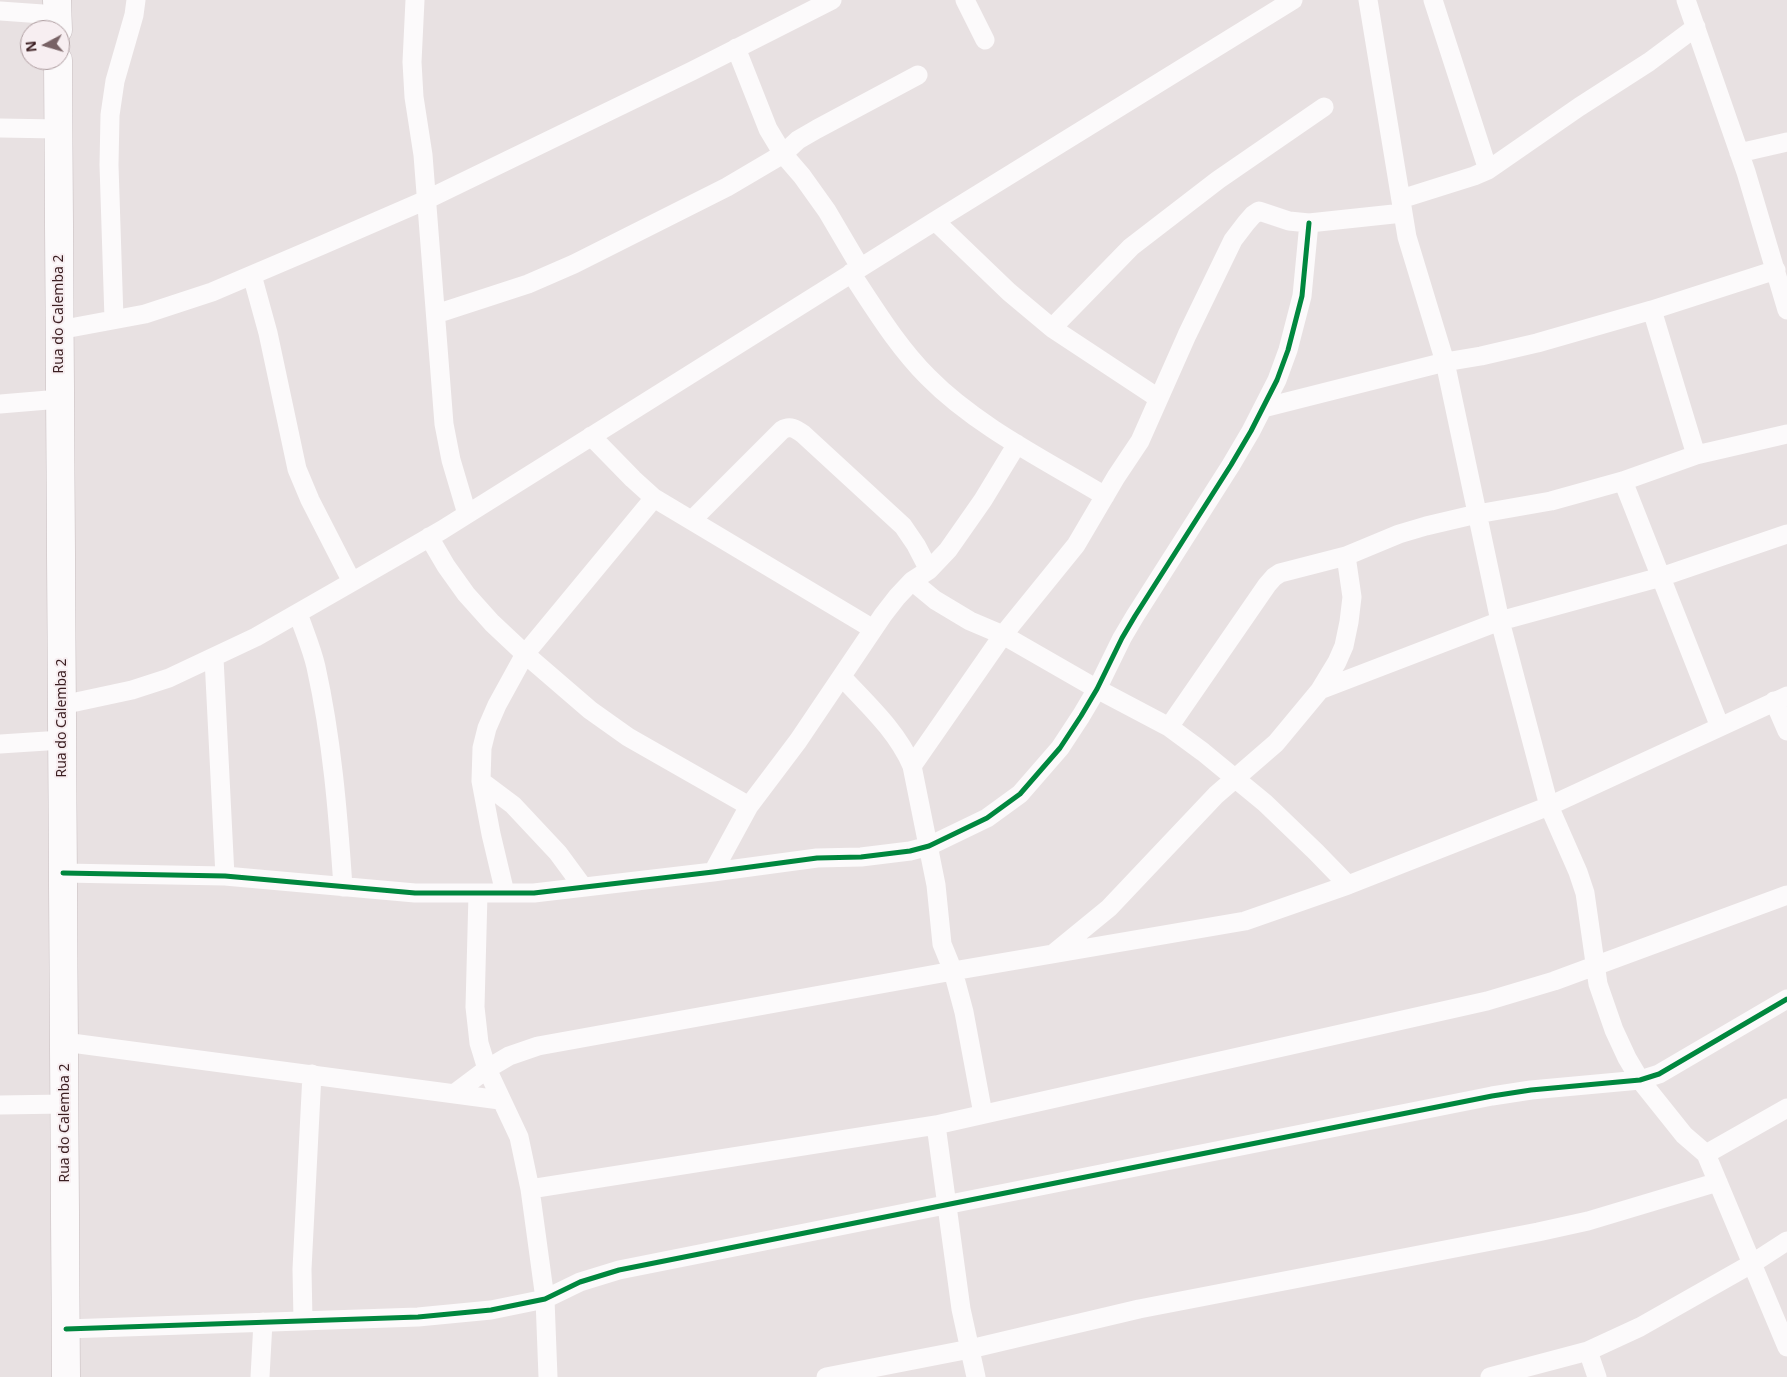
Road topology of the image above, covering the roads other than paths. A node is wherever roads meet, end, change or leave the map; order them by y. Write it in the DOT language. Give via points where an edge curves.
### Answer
graph roads {
  1 [pos="136,0"];
  2 [pos="416,0"];
  3 [pos="832,0"];
  4 [pos="964,0"];
  5 [pos="1292,0"];
  6 [pos="1368,0"];
  7 [pos="1434,0"];
  8 [pos="1686,0"];
  9 [pos="0,11"];
  10 [pos="57,15"];
  11 [pos="1696,27"];
  12 [pos="985,40"];
  13 [pos="736,48"];
  14 [pos="58,70"];
  15 [pos="918,75"];
  16 [pos="1324,106"];
  17 [pos="0,128"];
  18 [pos="58,129"];
  19 [pos="1787,142"];
  20 [pos="1739,153"];
  21 [pos="783,154"];
  22 [pos="1488,170"];
  23 [pos="426,200"];
  24 [pos="1402,206"];
  25 [pos="935,221"];
  26 [pos="1309,223"];
  27 [pos="856,270"];
  28 [pos="1776,270"];
  29 [pos="252,275"];
  30 [pos="1652,310"];
  31 [pos="1787,310"];
  32 [pos="436,314"];
  33 [pos="114,319"];
  34 [pos="1052,328"];
  35 [pos="59,330"];
  36 [pos="1445,362"];
  37 [pos="1158,398"];
  38 [pos="60,399"];
  39 [pos="0,404"];
  40 [pos="1263,408"];
  41 [pos="1787,434"];
  42 [pos="591,436"];
  43 [pos="1018,444"];
  44 [pos="1696,455"];
  45 [pos="1623,481"];
  46 [pos="1105,496"];
  47 [pos="654,498"];
  48 [pos="467,514"];
  49 [pos="1477,514"];
  50 [pos="692,520"];
  51 [pos="1787,534"];
  52 [pos="429,537"];
  53 [pos="1346,556"];
  54 [pos="929,570"];
  55 [pos="1661,576"];
  56 [pos="912,581"];
  57 [pos="352,582"];
  58 [pos="298,613"];
  59 [pos="1500,621"];
  60 [pos="873,630"];
  61 [pos="1003,634"];
  62 [pos="525,654"];
  63 [pos="214,658"];
  64 [pos="842,677"];
  65 [pos="1098,689"];
  66 [pos="1320,690"];
  67 [pos="1781,699"];
  68 [pos="62,705"];
  69 [pos="1720,727"];
  70 [pos="1169,728"];
  71 [pos="1787,731"];
  72 [pos="62,740"];
  73 [pos="0,744"];
  74 [pos="912,766"];
  75 [pos="1234,778"];
  76 [pos="481,781"];
  77 [pos="749,806"];
  78 [pos="1549,806"];
  79 [pos="929,846"];
  80 [pos="714,872"];
  81 [pos="63,873"];
  82 [pos="225,876"];
  83 [pos="1348,885"];
  84 [pos="343,887"];
  85 [pos="583,887"];
  86 [pos="505,893"];
  87 [pos="478,894"];
  88 [pos="1787,895"];
  89 [pos="1052,955"];
  90 [pos="1595,966"];
  91 [pos="953,971"];
  92 [pos="1787,999"];
  93 [pos="64,1042"];
  94 [pos="487,1069"];
  95 [pos="312,1074"];
  96 [pos="1640,1080"];
  97 [pos="455,1093"];
  98 [pos="500,1100"];
  99 [pos="65,1104"];
  100 [pos="0,1105"];
  101 [pos="1787,1108"];
  102 [pos="983,1114"];
  103 [pos="936,1125"];
  104 [pos="1706,1154"];
  105 [pos="1718,1182"];
  106 [pos="530,1189"];
  107 [pos="947,1204"];
  108 [pos="1787,1242"];
  109 [pos="1753,1263"];
  110 [pos="545,1299"];
  111 [pos="303,1321"];
  112 [pos="263,1322"];
  113 [pos="66,1329"];
  114 [pos="1787,1348"];
  115 [pos="970,1349"];
  116 [pos="1588,1351"];
  117 [pos="66,1377"];
  118 [pos="260,1377"];
  119 [pos="548,1377"];
  120 [pos="826,1377"];
  121 [pos="976,1377"];
  122 [pos="1490,1377"];
  123 [pos="1597,1377"];
  1 -- 33 [label="street" via="110,114"];
  2 -- 23 [label="street" via="412,62"];
  3 -- 13 [label="street"];
  4 -- 12 [label="street"];
  5 -- 25 [label="street"];
  6 -- 24 [label="street"];
  7 -- 22 [label="street"];
  8 -- 11 [label="street"];
  9 -- 10 [label="street"];
  11 -- 20 [label="street"];
  11 -- 22 [label="street"];
  13 -- 21 [label="street" via="768,128"];
  13 -- 23 [label="street"];
  14 -- 18 [label="main road, Rua do Calemba 2"];
  15 -- 21 [label="street" via="798,140"];
  16 -- 34 [label="street" via="1218,180 1131,247"];
  17 -- 18 [label="street"];
  18 -- 35 [label="main road, Rua do Calemba 2"];
  19 -- 20 [label="street"];
  20 -- 28 [label="street"];
  21 -- 27 [label="street" via="827,211"];
  21 -- 32 [label="street" via="574,264 528,284"];
  22 -- 24 [label="street"];
  23 -- 29 [label="street"];
  23 -- 32 [label="street"];
  24 -- 26 [label="street"];
  24 -- 36 [label="street" via="1407,237"];
  25 -- 27 [label="street"];
  25 -- 34 [label="street"];
  26 -- 37 [label="street" via="1289,222 1262,212 1256,213 1246,223 1233,240"];
  26 -- 40 [label="street" via="1302,296 1288,350"];
  27 -- 42 [label="street"];
  27 -- 43 [label="street" via="904,352 953,400"];
  28 -- 30 [label="street"];
  28 -- 31 [label="street"];
  29 -- 33 [label="street" via="145,314"];
  29 -- 57 [label="street" via="297,469"];
  30 -- 36 [label="street" via="1537,344"];
  30 -- 44 [label="street"];
  32 -- 48 [label="street" via="444,424"];
  33 -- 35 [label="street"];
  34 -- 37 [label="street"];
  35 -- 38 [label="main road, Rua do Calemba 2"];
  36 -- 40 [label="street"];
  36 -- 49 [label="street"];
  37 -- 46 [label="street" via="1140,441"];
  38 -- 39 [label="street"];
  38 -- 68 [label="main road, Rua do Calemba 2"];
  40 -- 65 [label="street" via="1231,465 1122,638"];
  41 -- 44 [label="street"];
  42 -- 47 [label="street"];
  42 -- 48 [label="street"];
  43 -- 46 [label="street"];
  43 -- 54 [label="street" via="948,550"];
  44 -- 45 [label="street"];
  45 -- 49 [label="street" via="1551,502"];
  45 -- 55 [label="street"];
  46 -- 61 [label="street" via="1076,545"];
  47 -- 50 [label="street"];
  47 -- 62 [label="street"];
  48 -- 52 [label="street"];
  49 -- 53 [label="street" via="1399,534"];
  49 -- 59 [label="street"];
  50 -- 54 [label="street" via="782,430 793,428 903,526"];
  50 -- 60 [label="street"];
  51 -- 55 [label="street"];
  52 -- 57 [label="street"];
  52 -- 62 [label="street" via="466,594"];
  53 -- 66 [label="street" via="1352,597 1349,622 1344,646"];
  53 -- 70 [label="street" via="1274,577"];
  54 -- 56 [label="street"];
  55 -- 59 [label="street"];
  55 -- 69 [label="street"];
  56 -- 60 [label="street" via="896,597"];
  56 -- 61 [label="street" via="970,621"];
  57 -- 58 [label="street"];
  58 -- 63 [label="street"];
  58 -- 84 [label="street" via="315,665 325,712"];
  59 -- 66 [label="street"];
  59 -- 78 [label="street"];
  60 -- 64 [label="street"];
  61 -- 65 [label="street"];
  61 -- 74 [label="street"];
  62 -- 76 [label="street" via="496,705 487,728 482,748"];
  62 -- 77 [label="street" via="590,710 628,737"];
  63 -- 68 [label="street" via="132,690"];
  63 -- 82 [label="street"];
  64 -- 74 [label="street" via="891,730"];
  64 -- 77 [label="street"];
  65 -- 70 [label="street"];
  65 -- 79 [label="street" via="1060,748 1020,794 987,818"];
  66 -- 75 [label="street" via="1276,743"];
  67 -- 69 [label="street"];
  67 -- 71 [label="street"];
  68 -- 72 [label="main road, Rua do Calemba 2"];
  69 -- 78 [label="street"];
  70 -- 75 [label="street"];
  72 -- 73 [label="street"];
  72 -- 81 [label="main road, Rua do Calemba 2"];
  74 -- 79 [label="street"];
  75 -- 83 [label="street" via="1278,815"];
  75 -- 89 [label="street" via="1109,908"];
  76 -- 85 [label="street" via="514,805 558,853"];
  76 -- 86 [label="street"];
  77 -- 80 [label="street"];
  78 -- 83 [label="street"];
  78 -- 90 [label="street" via="1585,893"];
  79 -- 80 [label="street" via="910,851 817,858"];
  79 -- 91 [label="street" via="942,944"];
  80 -- 85 [label="street"];
  81 -- 82 [label="street"];
  81 -- 93 [label="main road, Rua do Calemba 2"];
  82 -- 84 [label="street"];
  83 -- 89 [label="street" via="1245,921"];
  84 -- 87 [label="street"];
  85 -- 86 [label="street"];
  86 -- 87 [label="street"];
  87 -- 94 [label="street" via="476,1007 479,1044"];
  88 -- 90 [label="street"];
  89 -- 91 [label="street"];
  90 -- 96 [label="street" via="1614,1030"];
  90 -- 102 [label="street" via="1487,1002"];
  91 -- 94 [label="street" via="538,1046 509,1056"];
  91 -- 102 [label="street" via="973,1054"];
  92 -- 96 [label="street" via="1659,1074"];
  93 -- 95 [label="street"];
  93 -- 99 [label="main road, Rua do Calemba 2"];
  94 -- 97 [label="street"];
  94 -- 98 [label="street"];
  95 -- 97 [label="street"];
  95 -- 111 [label="street" via="302,1269"];
  96 -- 104 [label="street" via="1684,1135"];
  96 -- 107 [label="street" via="1492,1096"];
  97 -- 98 [label="street"];
  98 -- 106 [label="street" via="519,1137"];
  99 -- 100 [label="street"];
  99 -- 113 [label="main road, Rua do Calemba 2"];
  101 -- 104 [label="street"];
  102 -- 103 [label="street"];
  103 -- 106 [label="street"];
  103 -- 107 [label="street"];
  104 -- 105 [label="street"];
  105 -- 109 [label="street"];
  105 -- 115 [label="street" via="1588,1221 1139,1309"];
  106 -- 110 [label="street"];
  107 -- 110 [label="street" via="619,1270 580,1282"];
  107 -- 115 [label="street" via="961,1309"];
  108 -- 109 [label="street"];
  109 -- 114 [label="street"];
  109 -- 116 [label="street"];
  110 -- 111 [label="street" via="491,1310 418,1317"];
  110 -- 119 [label="street"];
  111 -- 112 [label="street"];
  112 -- 113 [label="street"];
  112 -- 118 [label="street"];
  113 -- 117 [label="main road, Rua do Calemba 2"];
  115 -- 120 [label="street"];
  115 -- 121 [label="street"];
  116 -- 122 [label="street"];
  116 -- 123 [label="street"];
}
